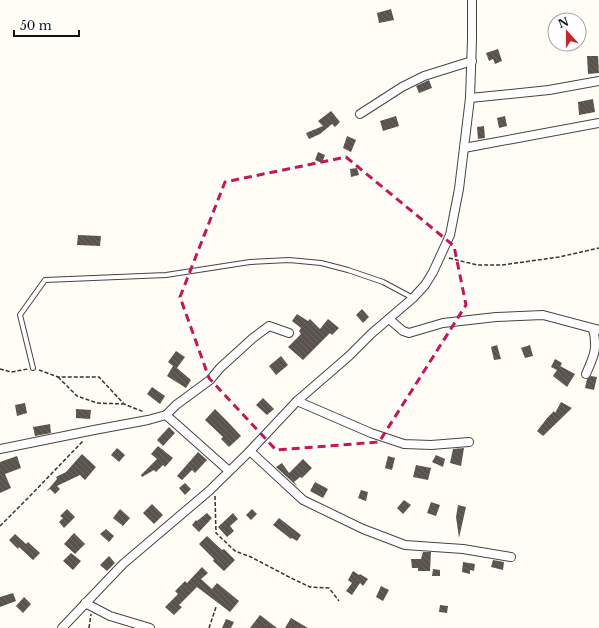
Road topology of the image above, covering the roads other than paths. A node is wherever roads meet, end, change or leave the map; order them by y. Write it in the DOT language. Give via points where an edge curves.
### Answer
graph roads {
  1 [pos="472,0"];
  2 [pos="472,61"];
  3 [pos="599,81"];
  4 [pos="470,98"];
  5 [pos="360,114"];
  6 [pos="599,123"];
  7 [pos="464,148"];
  8 [pos="413,298"];
  9 [pos="389,319"];
  10 [pos="596,329"];
  11 [pos="289,333"];
  12 [pos="33,368"];
  13 [pos="586,374"];
  14 [pos="297,401"];
  15 [pos="166,415"];
  16 [pos="469,442"];
  17 [pos="0,449"];
  18 [pos="250,451"];
  19 [pos="229,471"];
  20 [pos="511,557"];
  21 [pos="89,604"];
  22 [pos="62,628"];
  23 [pos="150,628"];
  1 -- 2 [label="street"];
  2 -- 4 [label="street"];
  2 -- 5 [label="street" via="424,76"];
  3 -- 4 [label="street" via="550,90"];
  4 -- 7 [label="street"];
  6 -- 7 [label="street"];
  7 -- 8 [label="street" via="450,235 426,285"];
  8 -- 9 [label="street"];
  8 -- 12 [label="lane" via="384,282 348,270 321,263 289,260 250,262 166,275 45,280 20,315"];
  9 -- 10 [label="street" via="403,331 410,333 443,323 543,315"];
  9 -- 14 [label="street"];
  10 -- 13 [label="street" via="595,354"];
  11 -- 15 [label="street" via="269,326 220,368 210,380"];
  14 -- 16 [label="street" via="371,433 404,444"];
  14 -- 18 [label="street"];
  15 -- 17 [label="street"];
  15 -- 19 [label="street"];
  18 -- 19 [label="street"];
  18 -- 20 [label="street" via="303,500 362,529 405,545 463,548"];
  19 -- 21 [label="street" via="123,564"];
  21 -- 22 [label="street"];
  21 -- 23 [label="street" via="110,616"];
}
